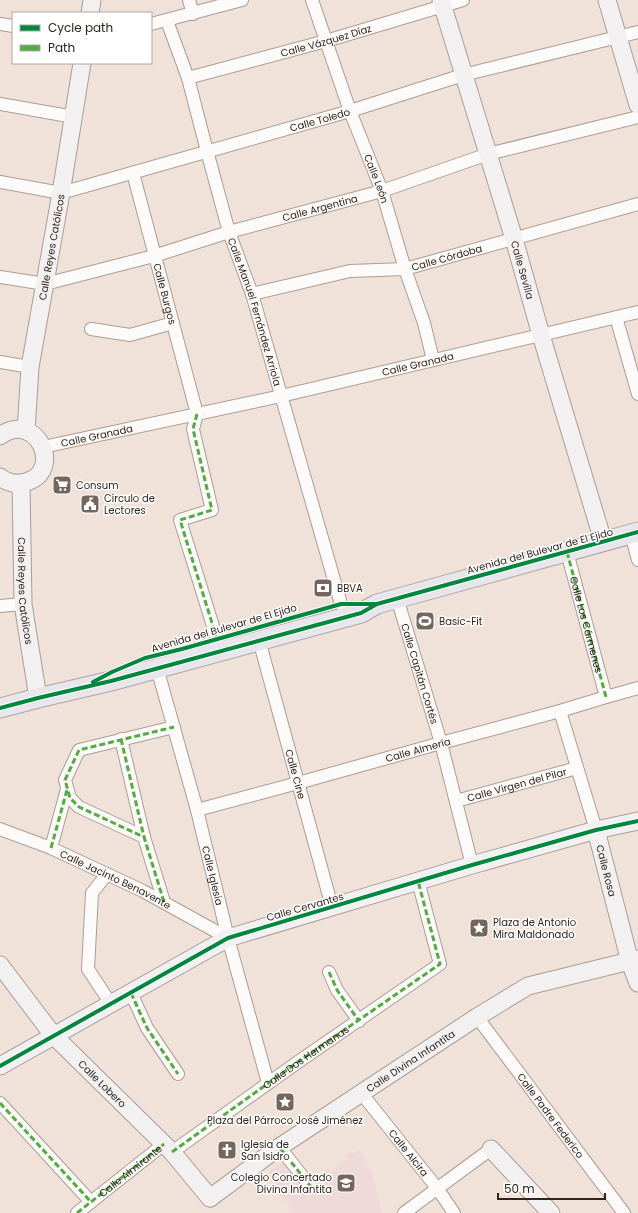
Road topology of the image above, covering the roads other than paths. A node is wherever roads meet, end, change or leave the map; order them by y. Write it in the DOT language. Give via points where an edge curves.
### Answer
graph roads {
  1 [pos="92,0"];
  2 [pos="189,0"];
  3 [pos="242,0"];
  4 [pos="312,0"];
  5 [pos="463,0"];
  6 [pos="607,0"];
  7 [pos="442,3"];
  8 [pos="90,12"];
  9 [pos="193,14"];
  10 [pos="167,21"];
  11 [pos="0,24"];
  12 [pos="152,24"];
  13 [pos="12,26"];
  14 [pos="638,32"];
  15 [pos="618,38"];
  16 [pos="326,41"];
  17 [pos="82,64"];
  18 [pos="464,75"];
  19 [pos="188,78"];
  20 [pos="0,104"];
  21 [pos="638,105"];
  22 [pos="350,111"];
  23 [pos="74,117"];
  24 [pos="638,117"];
  25 [pos="206,151"];
  26 [pos="488,154"];
  27 [pos="133,173"];
  28 [pos="0,182"];
  29 [pos="382,191"];
  30 [pos="61,193"];
  31 [pos="638,204"];
  32 [pos="229,232"];
  33 [pos="514,239"];
  34 [pos="154,256"];
  35 [pos="405,269"];
  36 [pos="0,277"];
  37 [pos="45,284"];
  38 [pos="252,294"];
  39 [pos="638,312"];
  40 [pos="616,317"];
  41 [pos="173,323"];
  42 [pos="91,329"];
  43 [pos="541,335"];
  44 [pos="433,360"];
  45 [pos="0,362"];
  46 [pos="30,367"];
  47 [pos="638,394"];
  48 [pos="281,396"];
  49 [pos="197,414"];
  50 [pos="26,431"];
  51 [pos="0,436"];
  52 [pos="43,447"];
  53 [pos="0,476"];
  54 [pos="21,483"];
  55 [pos="634,533"];
  56 [pos="603,541"];
  57 [pos="567,552"];
  58 [pos="638,560"];
  59 [pos="397,598"];
  60 [pos="23,604"];
  61 [pos="341,604"];
  62 [pos="376,604"];
  63 [pos="0,606"];
  64 [pos="296,630"];
  65 [pos="217,639"];
  66 [pos="260,640"];
  67 [pos="197,645"];
  68 [pos="157,668"];
  69 [pos="81,688"];
  70 [pos="638,688"];
  71 [pos="606,697"];
  72 [pos="38,698"];
  73 [pos="0,708"];
  74 [pos="560,711"];
  75 [pos="174,727"];
  76 [pos="121,739"];
  77 [pos="441,742"];
  78 [pos="577,768"];
  79 [pos="298,783"];
  80 [pos="67,789"];
  81 [pos="456,801"];
  82 [pos="197,810"];
  83 [pos="638,821"];
  84 [pos="0,829"];
  85 [pos="596,830"];
  86 [pos="144,837"];
  87 [pos="51,848"];
  88 [pos="472,865"];
  89 [pos="107,874"];
  90 [pos="418,881"];
  91 [pos="164,902"];
  92 [pos="332,907"];
  93 [pos="228,938"];
  94 [pos="634,960"];
  95 [pos="0,965"];
  96 [pos="329,972"];
  97 [pos="638,983"];
  98 [pos="131,992"];
  99 [pos="111,1004"];
  100 [pos="477,1018"];
  101 [pos="359,1021"];
  102 [pos="53,1035"];
  103 [pos="0,1066"];
  104 [pos="178,1074"];
  105 [pos="268,1083"];
  106 [pos="362,1094"];
  107 [pos="0,1104"];
  108 [pos="168,1148"];
  109 [pos="280,1148"];
  110 [pos="491,1149"];
  111 [pos="310,1188"];
  112 [pos="437,1188"];
  113 [pos="91,1202"];
  114 [pos="209,1205"];
  115 [pos="77,1213"];
  116 [pos="404,1213"];
  117 [pos="454,1213"];
  118 [pos="552,1213"];
  119 [pos="624,1213"];
  1 -- 8 [label="street"];
  2 -- 9 [label="street"];
  3 -- 9 [label="street"];
  4 -- 16 [label="street, Calle León"];
  5 -- 7 [label="street, Calle Vázquez Díaz"];
  6 -- 15 [label="street"];
  7 -- 16 [label="street, Calle Vázquez Díaz"];
  7 -- 18 [label="street, Calle Sevilla"];
  9 -- 10 [label="street"];
  10 -- 12 [label="street"];
  10 -- 19 [label="street, Calle Manuel Fernández Arriola"];
  11 -- 13 [label="street"];
  14 -- 15 [label="street, Calle Toledo"];
  15 -- 18 [label="street, Calle Toledo"];
  15 -- 21 [label="street"];
  16 -- 19 [label="street, Calle Vázquez Díaz"];
  16 -- 22 [label="street, Calle León"];
  17 -- 23 [label="street, Calle Reyes Católicos"];
  18 -- 22 [label="street, Calle Toledo"];
  18 -- 26 [label="street, Calle Sevilla"];
  19 -- 25 [label="street, Calle Manuel Fernández Arriola"];
  20 -- 23 [label="street"];
  22 -- 25 [label="street, Calle Toledo"];
  22 -- 29 [label="street, Calle León"];
  23 -- 30 [label="street, Calle Reyes Católicos"];
  24 -- 26 [label="street, Calle Argentina"];
  25 -- 27 [label="street, Calle Toledo"];
  25 -- 32 [label="street, Calle Manuel Fernández Arriola"];
  26 -- 29 [label="street, Calle Argentina"];
  26 -- 33 [label="street, Calle Sevilla"];
  27 -- 30 [label="street, Calle Toledo"];
  27 -- 34 [label="street, Calle Burgos"];
  28 -- 30 [label="street, Calle Toledo"];
  29 -- 32 [label="street, Calle Argentina"];
  29 -- 35 [label="street, Calle León"];
  30 -- 37 [label="street, Calle Reyes Católicos"];
  31 -- 33 [label="street, Calle Córdoba"];
  32 -- 34 [label="street, Calle Argentina"];
  32 -- 38 [label="street, Calle Manuel Fernández Arriola"];
  33 -- 35 [label="street, Calle Córdoba"];
  33 -- 43 [label="street, Calle Sevilla"];
  34 -- 37 [label="street, Calle Argentina"];
  34 -- 41 [label="street, Calle Burgos"];
  35 -- 38 [label="street, Calle Córdoba" via="350,270"];
  35 -- 44 [label="street, Calle León" via="424,323"];
  36 -- 37 [label="street, Calle Argentina"];
  37 -- 46 [label="street, Calle Reyes Católicos"];
  38 -- 48 [label="street, Calle Manuel Fernández Arriola"];
  39 -- 40 [label="street, Calle Granada"];
  40 -- 43 [label="street, Calle Granada"];
  40 -- 47 [label="street"];
  41 -- 42 [label="street" via="130,335"];
  41 -- 49 [label="street, Calle Burgos"];
  43 -- 44 [label="street, Calle Granada"];
  43 -- 56 [label="street, Calle Sevilla"];
  44 -- 48 [label="street, Calle Granada"];
  45 -- 46 [label="street"];
  46 -- 50 [label="street, Calle Reyes Católicos"];
  48 -- 49 [label="street, Calle Granada"];
  48 -- 61 [label="street, Calle Manuel Fernández Arriola"];
  49 -- 52 [label="street, Calle Granada"];
  49 -- 65 [label="street" via="193,429 212,510 180,520"];
  50 -- 51 [label="street" via="9,431"];
  50 -- 52 [label="street" via="33,434"];
  52 -- 54 [label="street" via="45,455 41,470 32,479"];
  53 -- 54 [label="street" via="12,483"];
  54 -- 60 [label="street, Calle Reyes Católicos"];
  55 -- 56 [label="main road, Avenida del Bulevar de El Ejido"];
  55 -- 58 [label="street"];
  56 -- 57 [label="main road, Avenida del Bulevar de El Ejido"];
  57 -- 59 [label="main road, Avenida del Bulevar de El Ejido"];
  57 -- 71 [label="street, Calle Los Cármenes"];
  59 -- 62 [label="main road, Avenida del Bulevar de El Ejido"];
  59 -- 77 [label="street, Calle Capitán Cortés"];
  60 -- 63 [label="street"];
  60 -- 72 [label="street, Calle Reyes Católicos"];
  61 -- 62 [label="main road, Avenida del Bulevar de El Ejido"];
  61 -- 64 [label="main road, Avenida del Bulevar de El Ejido" via="329,614 296,624"];
  61 -- 65 [label="main road, Avenida del Bulevar de El Ejido"];
  62 -- 64 [label="main road, Avenida del Bulevar de El Ejido" via="361,612"];
  64 -- 66 [label="main road, Avenida del Bulevar de El Ejido"];
  65 -- 67 [label="main road, Avenida del Bulevar de El Ejido"];
  66 -- 68 [label="main road, Avenida del Bulevar de El Ejido"];
  66 -- 79 [label="street, Calle Cine"];
  67 -- 68 [label="main road, Avenida del Bulevar de El Ejido"];
  67 -- 69 [label="main road, Avenida del Bulevar de El Ejido" via="145,658"];
  68 -- 69 [label="main road, Avenida del Bulevar de El Ejido"];
  68 -- 75 [label="street, Calle Iglesia"];
  69 -- 72 [label="main road, Avenida del Bulevar de El Ejido"];
  70 -- 71 [label="street, Calle Almería"];
  71 -- 74 [label="street, Calle Almería"];
  72 -- 73 [label="main road, Avenida del Bulevar de El Ejido"];
  74 -- 77 [label="street, Calle Almería"];
  74 -- 78 [label="street, Calle Rosa"];
  75 -- 76 [label="street"];
  75 -- 82 [label="street, Calle Iglesia"];
  76 -- 80 [label="street" via="79,750 65,780"];
  76 -- 86 [label="street"];
  77 -- 79 [label="street, Calle Almería"];
  77 -- 81 [label="street, Calle Capitán Cortés"];
  78 -- 81 [label="street, Calle Virgen del Pilar"];
  78 -- 85 [label="street, Calle Rosa"];
  79 -- 82 [label="street, Calle Almería"];
  79 -- 92 [label="street, Calle Cine"];
  80 -- 86 [label="street" via="70,798 79,807"];
  80 -- 87 [label="street"];
  81 -- 88 [label="street, Calle Capitán Cortés"];
  82 -- 93 [label="street, Calle Iglesia"];
  83 -- 85 [label="street, Calle Cervantes"];
  84 -- 87 [label="street, Calle Jacinto Benavente"];
  85 -- 88 [label="street, Calle Cervantes"];
  85 -- 94 [label="street, Calle Rosa"];
  86 -- 91 [label="street"];
  87 -- 89 [label="street, Calle Jacinto Benavente"];
  88 -- 90 [label="street, Calle Cervantes"];
  89 -- 91 [label="street, Calle Jacinto Benavente"];
  89 -- 99 [label="street" via="92,893 88,969"];
  90 -- 92 [label="street, Calle Cervantes"];
  90 -- 101 [label="street, Calle Dos Hermanas" via="440,964"];
  91 -- 93 [label="street, Calle Jacinto Benavente"];
  92 -- 93 [label="street, Calle Cervantes"];
  93 -- 98 [label="street, Calle Cervantes"];
  93 -- 105 [label="street, Calle Iglesia"];
  94 -- 97 [label="street, Calle Rosa"];
  94 -- 100 [label="street, Calle Divina Infantita" via="528,986"];
  95 -- 102 [label="street, Calle Lobero"];
  96 -- 101 [label="street" via="337,990"];
  98 -- 99 [label="street, Calle Cervantes"];
  98 -- 104 [label="street" via="147,1028"];
  99 -- 102 [label="street, Calle Cervantes"];
  100 -- 106 [label="street, Calle Divina Infantita"];
  100 -- 119 [label="street, Calle Padre Federico"];
  101 -- 105 [label="street, Calle Dos Hermanas"];
  102 -- 103 [label="street, Calle Cervantes"];
  102 -- 108 [label="street, Calle Lobero"];
  105 -- 108 [label="street, Calle Dos Hermanas"];
  106 -- 109 [label="street, Calle Divina Infantita"];
  106 -- 112 [label="street, Calle Alcira"];
  107 -- 113 [label="street"];
  108 -- 113 [label="street, Calle Almirante"];
  108 -- 114 [label="street, Calle Lobero"];
  109 -- 111 [label="street"];
  109 -- 114 [label="street, Calle Divina Infantita"];
  110 -- 112 [label="street"];
  110 -- 118 [label="street"];
  112 -- 116 [label="street"];
  112 -- 117 [label="street, Calle Alcira"];
  113 -- 115 [label="street, Calle Almirante"];
}
